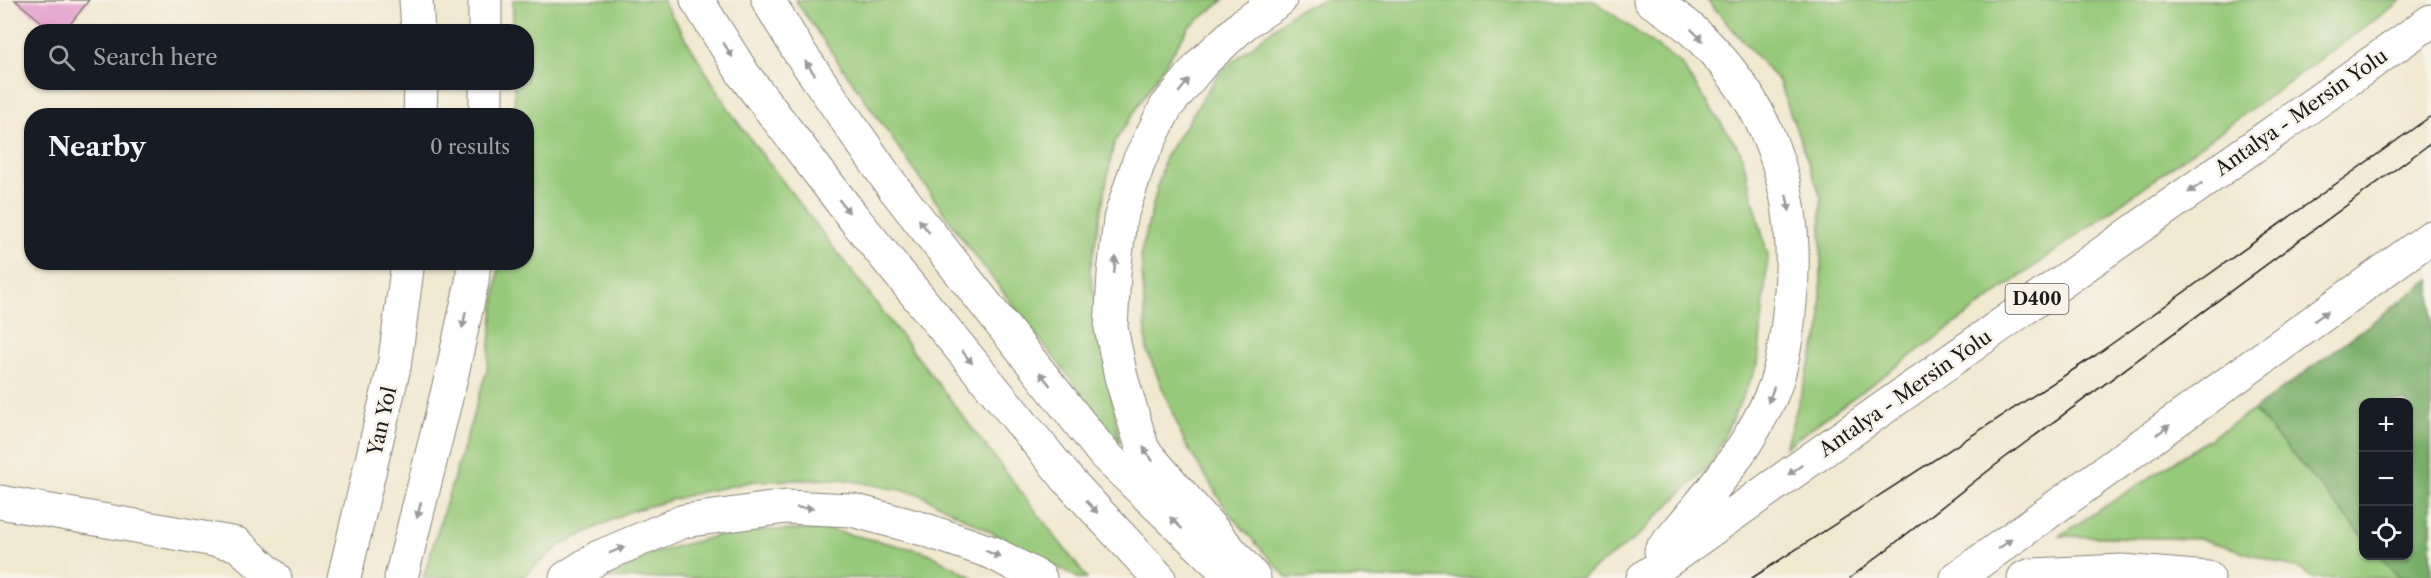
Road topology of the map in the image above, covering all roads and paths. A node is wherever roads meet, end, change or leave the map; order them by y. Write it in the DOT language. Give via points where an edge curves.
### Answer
graph roads {
  1 [pos="416,0"];
  2 [pos="485,0"];
  3 [pos="697,0"];
  4 [pos="768,0"];
  5 [pos="1280,0"];
  6 [pos="1650,0"];
  7 [pos="2431,21"];
  8 [pos="418,24"];
  9 [pos="485,24"];
  10 [pos="421,90"];
  11 [pos="486,90"];
  12 [pos="420,108"];
  13 [pos="486,108"];
  14 [pos="2431,237"];
  15 [pos="407,270"];
  16 [pos="473,270"];
  17 [pos="0,502"];
  18 [pos="275,578"];
  19 [pos="344,578"];
  20 [pos="401,578"];
  21 [pos="566,578"];
  22 [pos="1040,578"];
  23 [pos="1159,578"];
  24 [pos="1233,578"];
  25 [pos="1254,578"];
  26 [pos="1641,578"];
  27 [pos="1957,578"];
  28 [pos="2024,578"];
  29 [pos="2208,578"];
  1 -- 8 [label="main road"];
  2 -- 9 [label="main road"];
  3 -- 23 [label="main road, one-way" via="744,75 856,221 1070,482"];
  24 -- 4 [label="main road, one-way" via="1104,454 893,187"];
  25 -- 5 [label="main road, one-way" via="1143,450 1111,328 1120,219 1139,161 1166,107 1203,62 1245,22"];
  6 -- 26 [label="main road, one-way" via="1690,28 1725,63 1758,112 1779,162 1792,222 1793,278 1787,332 1772,394 1762,415 1724,476"];
  7 -- 26 [label="main road, Antalya - Mersin Yolu / D400, one-way"];
  10 -- 12 [label="main road"];
  11 -- 13 [label="main road"];
  27 -- 14 [label="main road, one-way"];
  15 -- 19 [label="main road, Yan Yol" via="394,367"];
  16 -- 20 [label="main road, one-way" via="451,378"];
  17 -- 18 [label="main road" via="237,544"];
  21 -- 22 [label="main road, one-way" via="599,557 684,521 786,507 852,510 923,529 993,553"];
  28 -- 29 [label="main road" via="2122,571"];
}
